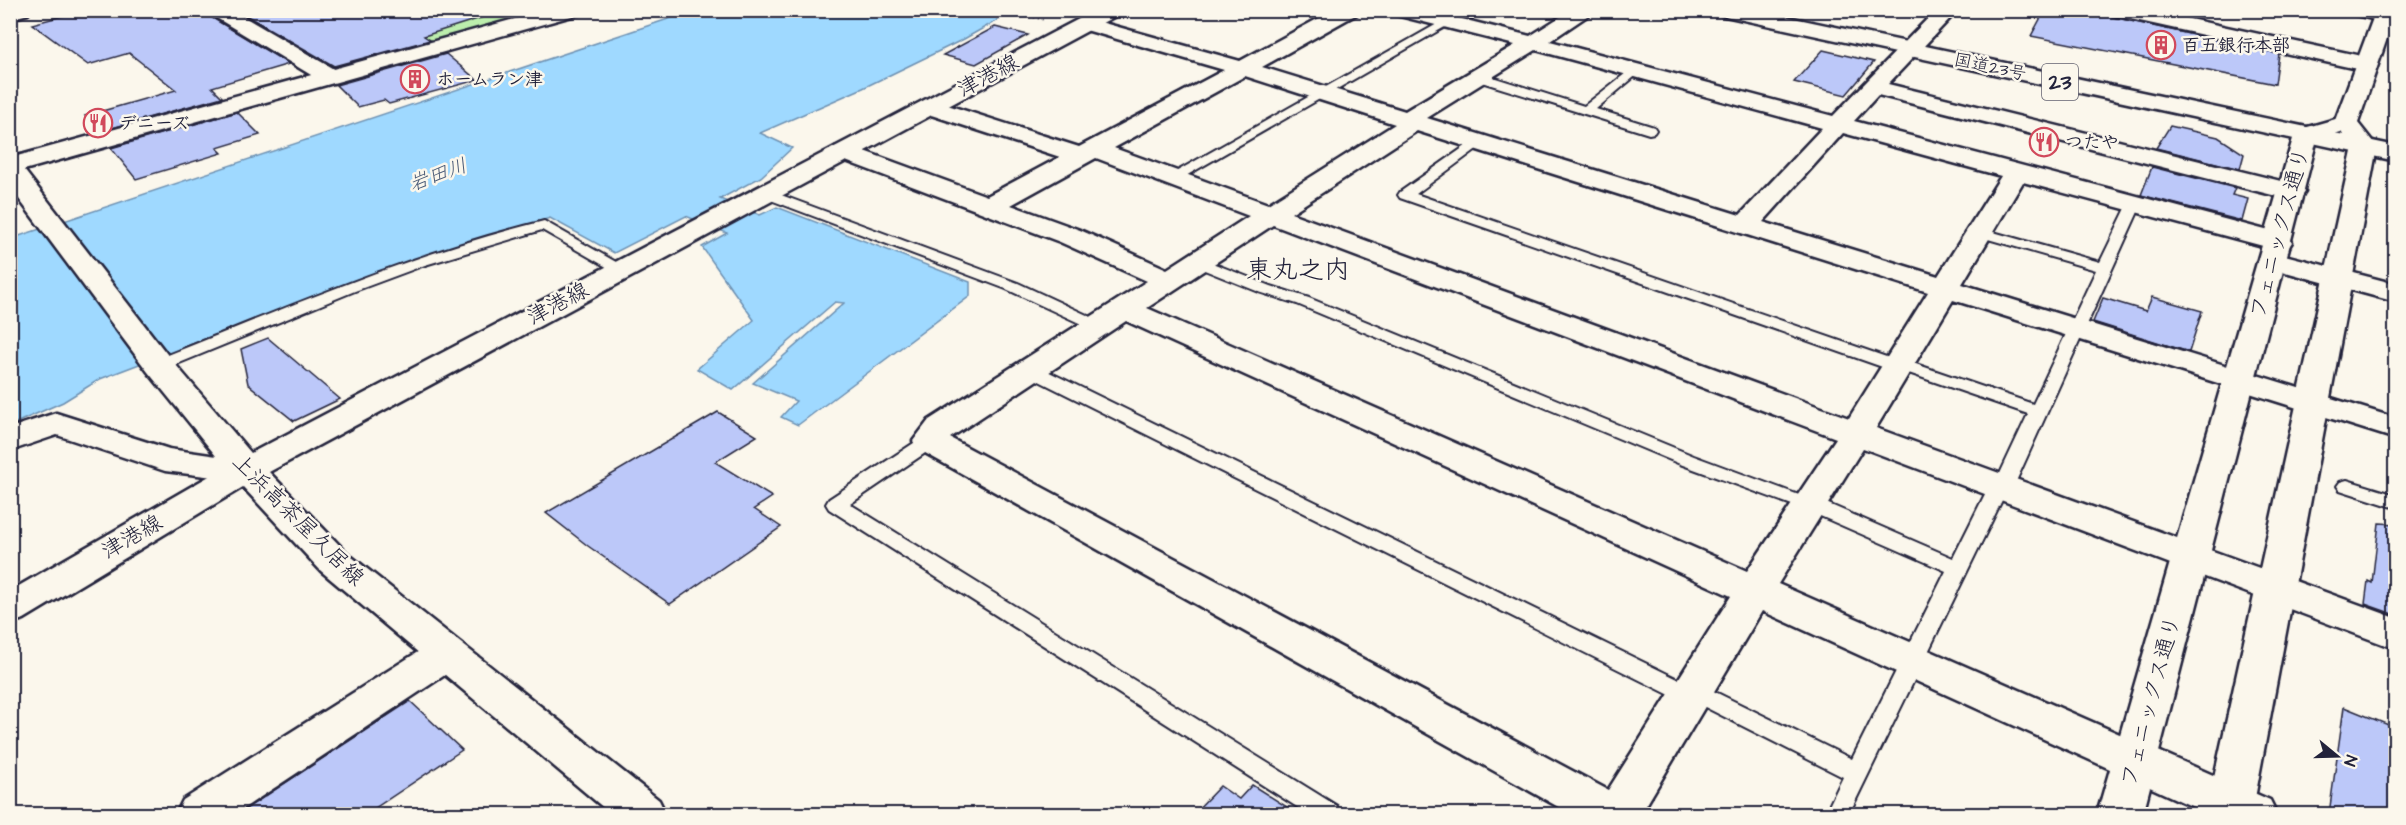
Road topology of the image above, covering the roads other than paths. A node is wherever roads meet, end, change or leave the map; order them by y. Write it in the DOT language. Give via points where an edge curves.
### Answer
graph roads {
  1 [pos="21,10"];
  2 [pos="217,10"];
  3 [pos="573,10"];
  4 [pos="1112,10"];
  5 [pos="1350,10"];
  6 [pos="1399,10"];
  7 [pos="1586,10"];
  8 [pos="1725,10"];
  9 [pos="1814,10"];
  10 [pos="1948,10"];
  11 [pos="2117,10"];
  12 [pos="2359,10"];
  13 [pos="10,13"];
  14 [pos="545,13"];
  15 [pos="2386,21"];
  16 [pos="1446,22"];
  17 [pos="1086,24"];
  18 [pos="1916,41"];
  19 [pos="1533,43"];
  20 [pos="2366,64"];
  21 [pos="1242,68"];
  22 [pos="1635,70"];
  23 [pos="329,76"];
  24 [pos="1479,77"];
  25 [pos="1873,87"];
  26 [pos="1321,93"];
  27 [pos="930,107"];
  28 [pos="1587,110"];
  29 [pos="1411,121"];
  30 [pos="1837,124"];
  31 [pos="1649,130"];
  32 [pos="2396,133"];
  33 [pos="2306,135"];
  34 [pos="2369,141"];
  35 [pos="1477,142"];
  36 [pos="844,152"];
  37 [pos="1087,152"];
  38 [pos="10,168"];
  39 [pos="2017,171"];
  40 [pos="1172,178"];
  41 [pos="2292,192"];
  42 [pos="759,196"];
  43 [pos="2135,203"];
  44 [pos="989,206"];
  45 [pos="1269,214"];
  46 [pos="1745,225"];
  47 [pos="1979,232"];
  48 [pos="2276,251"];
  49 [pos="1197,261"];
  50 [pos="627,267"];
  51 [pos="2105,268"];
  52 [pos="2339,278"];
  53 [pos="1169,280"];
  54 [pos="1944,289"];
  55 [pos="2396,293"];
  56 [pos="1125,309"];
  57 [pos="1095,325"];
  58 [pos="2076,330"];
  59 [pos="158,364"];
  60 [pos="1898,365"];
  61 [pos="1029,369"];
  62 [pos="2240,381"];
  63 [pos="2314,404"];
  64 [pos="2038,412"];
  65 [pos="2389,427"];
  66 [pos="1856,433"];
  67 [pos="10,440"];
  68 [pos="930,441"];
  69 [pos="246,470"];
  70 [pos="2347,486"];
  71 [pos="2001,487"];
  72 [pos="2396,502"];
  73 [pos="1809,505"];
  74 [pos="2191,558"];
  75 [pos="1958,568"];
  76 [pos="2277,590"];
  77 [pos="1754,591"];
  78 [pos="10,609"];
  79 [pos="2396,634"];
  80 [pos="446,654"];
  81 [pos="1912,662"];
  82 [pos="1691,693"];
  83 [pos="2134,762"];
  84 [pos="1857,773"];
  85 [pos="2238,811"];
  86 [pos="199,814"];
  87 [pos="643,814"];
  88 [pos="1328,814"];
  89 [pos="1611,814"];
  90 [pos="1617,814"];
  91 [pos="1837,814"];
  92 [pos="2120,814"];
  1 -- 13 [label="main road"];
  2 -- 23 [label="main road"];
  3 -- 14 [label="main road"];
  4 -- 17 [label="main road, 津港線"];
  5 -- 21 [label="main road"];
  6 -- 16 [label="main road"];
  7 -- 19 [label="main road"];
  8 -- 18 [label="main road, 国道23号 / 23"];
  9 -- 18 [label="main road, 国道23号 / 23"];
  10 -- 18 [label="main road"];
  11 -- 20 [label="main road"];
  12 -- 15 [label="main road"];
  14 -- 23 [label="main road"];
  15 -- 20 [label="main road"];
  16 -- 19 [label="main road"];
  16 -- 26 [label="lane"];
  17 -- 21 [label="main road"];
  17 -- 27 [label="main road, 津港線"];
  18 -- 25 [label="main road"];
  18 -- 33 [label="main road, 国道23号 / 23"];
  18 -- 34 [label="main road, 国道23号 / 23"];
  19 -- 22 [label="main road"];
  19 -- 24 [label="main road"];
  20 -- 34 [label="main road"];
  21 -- 26 [label="main road"];
  21 -- 37 [label="main road"];
  22 -- 28 [label="lane"];
  22 -- 30 [label="main road"];
  23 -- 38 [label="main road"];
  24 -- 28 [label="lane"];
  24 -- 29 [label="main road"];
  25 -- 30 [label="main road"];
  25 -- 41 [label="main road"];
  26 -- 29 [label="main road"];
  26 -- 40 [label="lane"];
  27 -- 36 [label="main road, 津港線"];
  27 -- 37 [label="main road"];
  28 -- 31 [label="lane"];
  29 -- 35 [label="main road"];
  29 -- 45 [label="main road"];
  30 -- 39 [label="main road"];
  30 -- 46 [label="main road"];
  32 -- 34 [label="main road, 国道23号 / 23"];
  33 -- 34 [label="main road, フェニックス通り"];
  33 -- 41 [label="main road, フェニックス通り"];
  34 -- 52 [label="main road"];
  35 -- 46 [label="main road"];
  35 -- 60 [label="lane" via="1405,195"];
  36 -- 42 [label="main road, 津港線"];
  36 -- 44 [label="main road"];
  37 -- 40 [label="main road"];
  37 -- 44 [label="main road"];
  38 -- 59 [label="main road, 上浜高茶屋久居線"];
  39 -- 43 [label="main road"];
  39 -- 47 [label="main road"];
  40 -- 45 [label="main road"];
  41 -- 48 [label="main road, フェニックス通り"];
  42 -- 50 [label="main road, 津港線"];
  42 -- 57 [label="lane" via="1012,286"];
  43 -- 48 [label="main road"];
  43 -- 51 [label="lane"];
  44 -- 53 [label="main road" via="1070,236"];
  45 -- 49 [label="main road"];
  45 -- 66 [label="main road"];
  46 -- 54 [label="main road"];
  47 -- 51 [label="lane"];
  47 -- 54 [label="main road"];
  48 -- 52 [label="main road"];
  48 -- 62 [label="main road, フェニックス通り"];
  49 -- 53 [label="main road"];
  49 -- 73 [label="lane" via="1304,301 1687,460"];
  50 -- 59 [label="lane" via="544,225 420,262"];
  50 -- 69 [label="main road, 津港線"];
  51 -- 58 [label="lane"];
  52 -- 55 [label="main road"];
  52 -- 63 [label="main road"];
  53 -- 56 [label="main road"];
  54 -- 58 [label="main road"];
  54 -- 60 [label="main road"];
  56 -- 57 [label="main road"];
  56 -- 77 [label="main road"];
  57 -- 61 [label="main road"];
  58 -- 62 [label="main road"];
  58 -- 64 [label="lane"];
  59 -- 69 [label="main road, 上浜高茶屋久居線"];
  60 -- 64 [label="lane"];
  60 -- 66 [label="main road"];
  61 -- 68 [label="main road" via="941,427"];
  61 -- 82 [label="lane"];
  62 -- 63 [label="main road"];
  62 -- 74 [label="main road, フェニックス通り"];
  63 -- 65 [label="main road"];
  63 -- 76 [label="main road"];
  64 -- 71 [label="lane"];
  66 -- 71 [label="main road"];
  66 -- 73 [label="main road"];
  67 -- 69 [label="main road" via="56,423 165,460"];
  68 -- 88 [label="lane" via="836,504"];
  68 -- 89 [label="main road"];
  69 -- 78 [label="main road, 津港線"];
  69 -- 80 [label="main road, 上浜高茶屋久居線" via="334,562"];
  70 -- 72 [label="lane"];
  71 -- 74 [label="main road"];
  71 -- 75 [label="lane"];
  73 -- 75 [label="lane"];
  73 -- 77 [label="main road"];
  74 -- 76 [label="main road"];
  74 -- 83 [label="main road, フェニックス通り"];
  75 -- 81 [label="lane"];
  76 -- 79 [label="main road"];
  76 -- 85 [label="main road"];
  77 -- 81 [label="main road"];
  77 -- 82 [label="main road"];
  80 -- 86 [label="main road"];
  80 -- 87 [label="main road, 上浜高茶屋久居線"];
  81 -- 83 [label="main road"];
  81 -- 84 [label="lane"];
  82 -- 84 [label="lane"];
  82 -- 90 [label="main road"];
  83 -- 85 [label="main road"];
  83 -- 92 [label="main road, フェニックス通り"];
  84 -- 91 [label="lane"];
}
